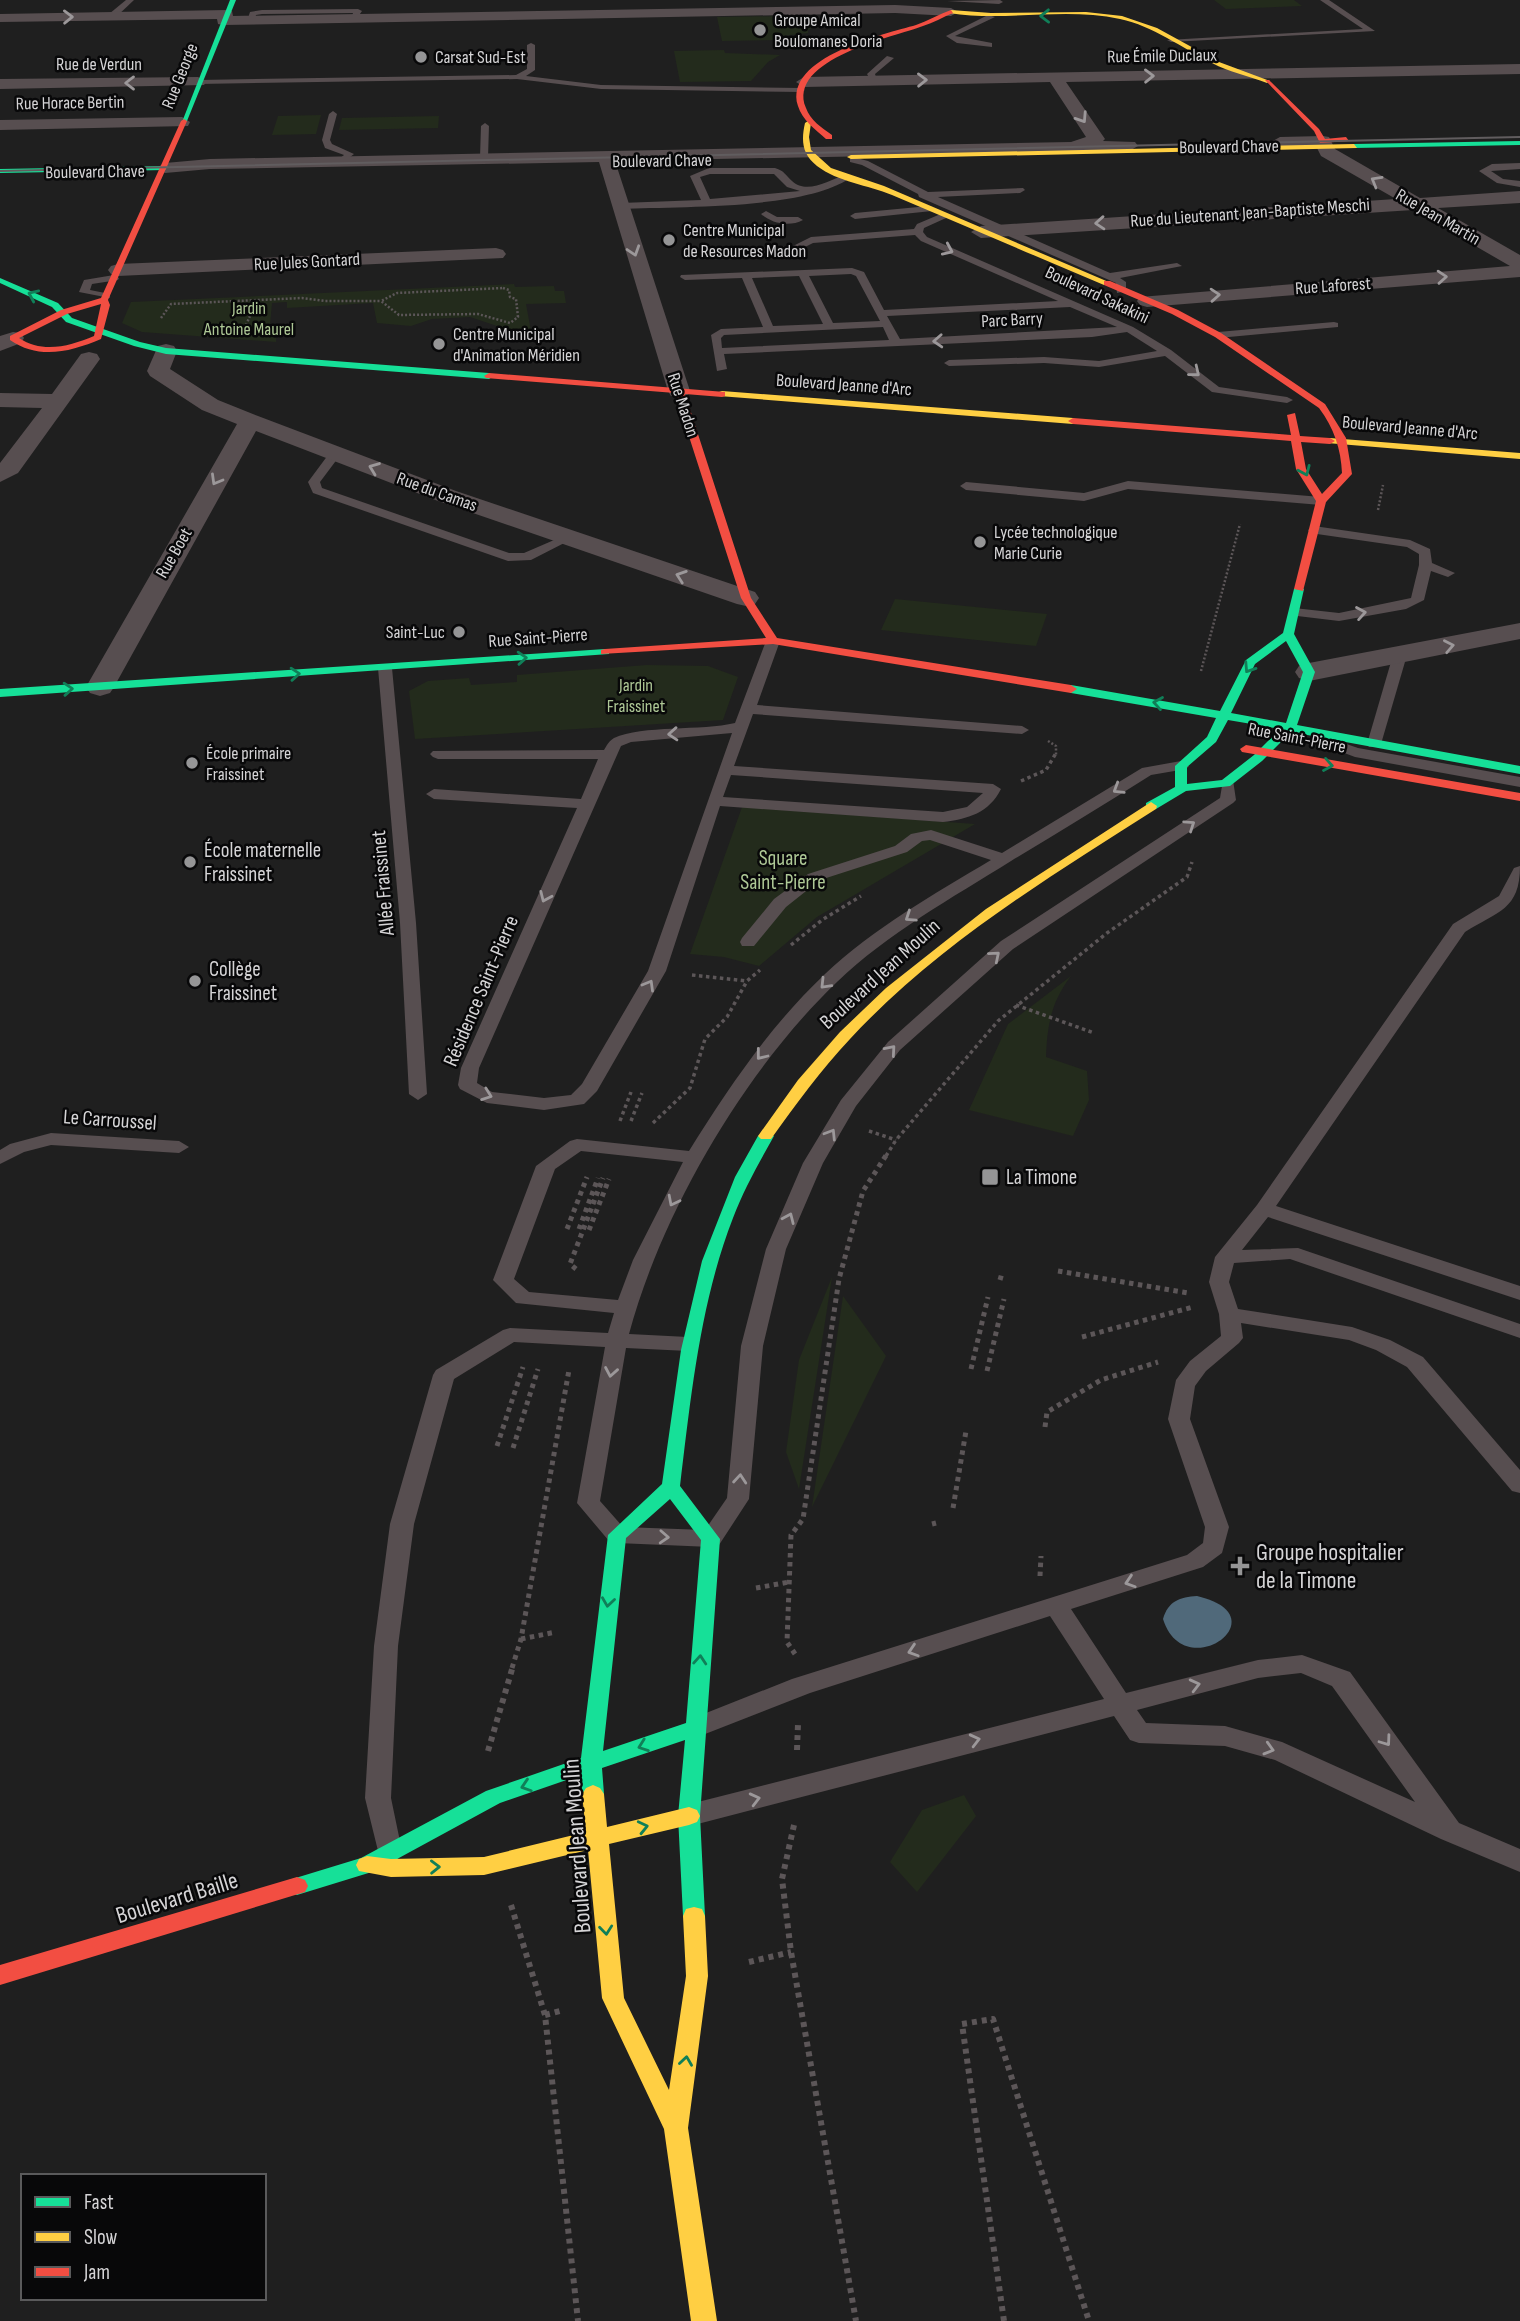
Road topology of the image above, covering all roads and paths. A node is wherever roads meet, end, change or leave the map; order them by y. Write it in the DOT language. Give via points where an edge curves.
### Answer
graph roads {
  1 [pos="130,0"];
  2 [pos="1324,0"];
  3 [pos="761,1"];
  4 [pos="816,4"];
  5 [pos="950,4"];
  6 [pos="655,5"];
  7 [pos="927,5"];
  8 [pos="488,8"];
  9 [pos="995,9"];
  10 [pos="228,11"];
  11 [pos="113,16"];
  12 [pos="0,18"];
  13 [pos="887,33"];
  14 [pos="1171,40"];
  15 [pos="531,45"];
  16 [pos="989,45"];
  17 [pos="890,58"];
  18 [pos="1520,69"];
  19 [pos="1254,74"];
  20 [pos="517,77"];
  21 [pos="1055,78"];
  22 [pos="875,81"];
  23 [pos="198,82"];
  24 [pos="0,84"];
  25 [pos="803,86"];
  26 [pos="333,114"];
  27 [pos="182,122"];
  28 [pos="808,123"];
  29 [pos="0,125"];
  30 [pos="485,126"];
  31 [pos="1520,134"];
  32 [pos="1324,143"];
  33 [pos="1520,143"];
  34 [pos="1073,147"];
  35 [pos="811,154"];
  36 [pos="849,156"];
  37 [pos="484,157"];
  38 [pos="341,161"];
  39 [pos="607,163"];
  40 [pos="1520,166"];
  41 [pos="164,169"];
  42 [pos="0,173"];
  43 [pos="845,177"];
  44 [pos="1520,184"];
  45 [pos="876,186"];
  46 [pos="1020,190"];
  47 [pos="805,194"];
  48 [pos="1520,197"];
  49 [pos="707,202"];
  50 [pos="1412,202"];
  51 [pos="621,206"];
  52 [pos="932,206"];
  53 [pos="761,208"];
  54 [pos="855,216"];
  55 [pos="798,220"];
  56 [pos="1003,230"];
  57 [pos="918,232"];
  58 [pos="981,232"];
  59 [pos="708,253"];
  60 [pos="496,254"];
  61 [pos="1515,257"];
  62 [pos="1177,266"];
  63 [pos="1520,271"];
  64 [pos="802,272"];
  65 [pos="116,274"];
  66 [pos="746,275"];
  67 [pos="1109,276"];
  68 [pos="685,277"];
  69 [pos="0,280"];
  70 [pos="1092,280"];
  71 [pos="1121,291"];
  72 [pos="105,298"];
  73 [pos="257,300"];
  74 [pos="381,301"];
  75 [pos="1147,301"];
  76 [pos="1076,304"];
  77 [pos="64,312"];
  78 [pos="159,319"];
  79 [pos="885,319"];
  80 [pos="1272,322"];
  81 [pos="1334,325"];
  82 [pos="829,326"];
  83 [pos="769,329"];
  84 [pos="1129,329"];
  85 [pos="99,330"];
  86 [pos="1254,331"];
  87 [pos="1218,335"];
  88 [pos="242,336"];
  89 [pos="4,340"];
  90 [pos="897,344"];
  91 [pos="65,350"];
  92 [pos="166,351"];
  93 [pos="718,351"];
  94 [pos="1167,352"];
  95 [pos="89,359"];
  96 [pos="949,363"];
  97 [pos="722,369"];
  98 [pos="1282,380"];
  99 [pos="679,391"];
  100 [pos="66,392"];
  101 [pos="0,400"];
  102 [pos="1287,400"];
  103 [pos="250,421"];
  104 [pos="1296,439"];
  105 [pos="1343,442"];
  106 [pos="335,454"];
  107 [pos="1520,456"];
  108 [pos="5,472"];
  109 [pos="966,486"];
  110 [pos="1248,495"];
  111 [pos="1321,501"];
  112 [pos="1314,530"];
  113 [pos="568,538"];
  114 [pos="1426,565"];
  115 [pos="1448,573"];
  116 [pos="746,598"];
  117 [pos="1294,612"];
  118 [pos="1520,631"];
  119 [pos="1288,634"];
  120 [pos="773,641"];
  121 [pos="1400,655"];
  122 [pos="385,668"];
  123 [pos="1309,672"];
  124 [pos="1199,678"];
  125 [pos="100,687"];
  126 [pos="1075,688"];
  127 [pos="0,693"];
  128 [pos="747,709"];
  129 [pos="1226,715"];
  130 [pos="1148,719"];
  131 [pos="741,726"];
  132 [pos="1290,728"];
  133 [pos="1021,730"];
  134 [pos="1191,733"];
  135 [pos="1212,739"];
  136 [pos="1374,744"];
  137 [pos="1261,753"];
  138 [pos="438,754"];
  139 [pos="608,755"];
  140 [pos="1181,766"];
  141 [pos="1520,769"];
  142 [pos="725,770"];
  143 [pos="1520,782"];
  144 [pos="1228,783"];
  145 [pos="1181,786"];
  146 [pos="993,789"];
  147 [pos="434,794"];
  148 [pos="1520,797"];
  149 [pos="714,801"];
  150 [pos="586,804"];
  151 [pos="1195,853"];
  152 [pos="1005,859"];
  153 [pos="1520,871"];
  154 [pos="748,942"];
  155 [pos="657,971"];
  156 [pos="747,981"];
  157 [pos="1015,1005"];
  158 [pos="1094,1033"];
  159 [pos="418,1094"];
  160 [pos="179,1147"];
  161 [pos="695,1157"];
  162 [pos="0,1158"];
  163 [pos="1264,1209"];
  164 [pos="1225,1256"];
  165 [pos="1058,1271"];
  166 [pos="1520,1293"];
  167 [pos="988,1297"];
  168 [pos="1004,1299"];
  169 [pos="1197,1306"];
  170 [pos="625,1307"];
  171 [pos="1226,1307"];
  172 [pos="1202,1315"];
  173 [pos="1520,1331"];
  174 [pos="617,1340"];
  175 [pos="688,1344"];
  176 [pos="1160,1362"];
  177 [pos="971,1369"];
  178 [pos="987,1371"];
  179 [pos="1045,1427"];
  180 [pos="966,1431"];
  181 [pos="1520,1485"];
  182 [pos="671,1486"];
  183 [pos="953,1508"];
  184 [pos="617,1535"];
  185 [pos="711,1539"];
  186 [pos="1056,1605"];
  187 [pos="800,1660"];
  188 [pos="1121,1703"];
  189 [pos="799,1715"];
  190 [pos="695,1728"];
  191 [pos="796,1763"];
  192 [pos="591,1765"];
  193 [pos="689,1816"];
  194 [pos="795,1818"];
  195 [pos="1450,1831"];
  196 [pos="596,1838"];
  197 [pos="390,1851"];
  198 [pos="1520,1861"];
  199 [pos="367,1865"];
  200 [pos="509,1897"];
  201 [pos="0,1975"];
  202 [pos="676,2128"];
  203 [pos="578,2321"];
  204 [pos="704,2321"];
  205 [pos="856,2321"];
  206 [pos="1004,2321"];
  207 [pos="1089,2321"];
  1 -- 11 [label="lane"];
  2 -- 14 [label="lane" via="1371,31"];
  3 -- 4 [label="street"];
  3 -- 6 [label="street"];
  4 -- 6 [label="street"];
  4 -- 7 [label="street"];
  5 -- 7 [label="street"];
  5 -- 9 [label="street"];
  5 -- 13 [label="street" via="923,24"];
  6 -- 8 [label="street"];
  7 -- 13 [label="street"];
  8 -- 10 [label="street" via="251,21"];
  14 -- 9 [label="street, one-way" via="1116,16"];
  9 -- 16 [label="lane" via="950,36"];
  10 -- 11 [label="street"];
  10 -- 23 [label="street, Rue George"];
  12 -- 11 [label="street, one-way"];
  13 -- 25 [label="street" via="821,63"];
  14 -- 19 [label="street"];
  15 -- 20 [label="lane" via="531,70"];
  17 -- 22 [label="lane" via="871,74"];
  18 -- 19 [label="street, Rue Émile Duclaux"];
  21 -- 19 [label="street, Rue Émile Duclaux, one-way"];
  19 -- 32 [label="street" via="1272,84"];
  20 -- 23 [label="lane"];
  20 -- 25 [label="lane" via="601,87"];
  22 -- 21 [label="street, Rue Émile Duclaux, one-way"];
  21 -- 34 [label="street, one-way" via="1096,139"];
  22 -- 25 [label="street, Rue Émile Duclaux"];
  23 -- 24 [label="street, Rue de Verdun, one-way"];
  23 -- 27 [label="street, Rue George"];
  25 -- 28 [label="street" via="800,101"];
  26 -- 38 [label="lane" via="326,140 328,146 350,154"];
  27 -- 29 [label="street, Rue Horace Bertin"];
  27 -- 41 [label="street, Rue George"];
  28 -- 35 [label="street" via="804,142"];
  28 -- 36 [label="street, Boulevard Sakakini"];
  30 -- 37 [label="lane"];
  31 -- 32 [label="street, Boulevard Chave"];
  32 -- 33 [label="street, Boulevard Chave" via="1366,147"];
  32 -- 34 [label="street, Boulevard Chave"];
  32 -- 36 [label="street, Boulevard Chave"];
  50 -- 32 [label="street, Rue Jean Martin, one-way" via="1327,152"];
  34 -- 36 [label="street, Boulevard Chave"];
  35 -- 36 [label="street, Boulevard Chave"];
  35 -- 37 [label="street, Boulevard Chave"];
  35 -- 39 [label="street, Boulevard Chave"];
  35 -- 43 [label="street, Boulevard Sakakini"];
  36 -- 45 [label="street, Boulevard Sakakini" via="878,179"];
  36 -- 52 [label="lane"];
  37 -- 38 [label="street, Boulevard Chave"];
  38 -- 41 [label="street, Boulevard Chave"];
  39 -- 41 [label="street, Boulevard Chave"];
  39 -- 51 [label="street, Rue Madon"];
  40 -- 44 [label="lane" via="1484,171 1500,181"];
  41 -- 42 [label="street, Boulevard Chave"];
  41 -- 65 [label="street, Rue George"];
  43 -- 45 [label="street, Boulevard Sakakini"];
  43 -- 47 [label="lane"];
  45 -- 52 [label="street, Boulevard Sakakini"];
  46 -- 52 [label="lane"];
  47 -- 49 [label="lane" via="775,171 709,171 695,176"];
  47 -- 53 [label="lane"];
  48 -- 50 [label="street, Rue du Lieutenant Jean-Baptiste Meschi"];
  49 -- 51 [label="lane"];
  49 -- 53 [label="lane"];
  50 -- 56 [label="street, Rue du Lieutenant Jean-Baptiste Meschi, one-way"];
  50 -- 61 [label="street, Rue Jean Martin"];
  51 -- 99 [label="street, Rue Madon, one-way"];
  52 -- 54 [label="lane"];
  52 -- 56 [label="lane"];
  52 -- 57 [label="lane"];
  52 -- 58 [label="street, Boulevard Sakakini"];
  53 -- 55 [label="lane" via="775,220"];
  56 -- 58 [label="street, Rue du Lieutenant Jean-Baptiste Meschi"];
  56 -- 67 [label="lane"];
  57 -- 59 [label="lane" via="811,240 795,249"];
  57 -- 76 [label="lane, Boulevard Sakakini, one-way" via="924,239"];
  58 -- 70 [label="street, Boulevard Sakakini"];
  60 -- 65 [label="street, Rue Jules Gontard"];
  62 -- 67 [label="lane"];
  75 -- 63 [label="street, Rue Laforest, one-way"];
  64 -- 66 [label="lane"];
  64 -- 79 [label="lane" via="860,274"];
  64 -- 82 [label="lane"];
  65 -- 72 [label="street, Rue George"];
  65 -- 72 [label="lane" via="88,282 84,292"];
  66 -- 68 [label="lane"];
  66 -- 83 [label="lane"];
  67 -- 70 [label="lane"];
  67 -- 71 [label="lane" via="1121,282"];
  77 -- 69 [label="street, one-way"];
  70 -- 71 [label="street, Boulevard Sakakini"];
  71 -- 75 [label="street, Boulevard Sakakini"];
  72 -- 77 [label="street"];
  72 -- 85 [label="street, Rue George"];
  73 -- 74 [label="path"];
  73 -- 78 [label="path" via="171,304"];
  73 -- 88 [label="path"];
  74 -- 74 [label="path" via="399,315 478,314 510,323 518,317 516,299 503,289 397,293"];
  75 -- 87 [label="street, Boulevard Sakakini"];
  76 -- 79 [label="lane, Parc Barry"];
  76 -- 84 [label="lane, Boulevard Sakakini"];
  77 -- 85 [label="street, Boulevard Jeanne d'Arc" via="69,320"];
  77 -- 89 [label="street"];
  79 -- 82 [label="lane, Parc Barry"];
  79 -- 90 [label="lane"];
  80 -- 86 [label="lane" via="1263,322"];
  81 -- 86 [label="lane"];
  82 -- 83 [label="lane, Parc Barry"];
  83 -- 93 [label="lane, Parc Barry" via="721,332 715,337"];
  84 -- 90 [label="lane, Parc Barry, one-way"];
  84 -- 94 [label="lane, Boulevard Sakakini"];
  85 -- 91 [label="street" via="98,337"];
  85 -- 92 [label="street, Boulevard Jeanne d'Arc"];
  86 -- 87 [label="lane"];
  87 -- 98 [label="street, Boulevard Sakakini"];
  89 -- 91 [label="street, Boulevard Jeanne d'Arc" via="28,348"];
  90 -- 93 [label="lane, Parc Barry"];
  91 -- 92 [label="street, Boulevard Jeanne d'Arc"];
  92 -- 99 [label="street, Boulevard Jeanne d'Arc"];
  92 -- 103 [label="street, Rue du Camas" via="162,374 210,405"];
  93 -- 97 [label="lane"];
  94 -- 96 [label="lane" via="1099,365 1044,360"];
  94 -- 102 [label="lane, Boulevard Sakakini, one-way" via="1216,390"];
  95 -- 100 [label="street"];
  98 -- 102 [label="street"];
  98 -- 105 [label="street, Boulevard Sakakini" via="1322,405 1333,417"];
  99 -- 104 [label="street, Boulevard Jeanne d'Arc"];
  99 -- 116 [label="street, Rue Madon"];
  100 -- 101 [label="street"];
  100 -- 108 [label="street"];
  102 -- 104 [label="street"];
  103 -- 106 [label="street, Rue du Camas"];
  103 -- 125 [label="street, Rue Boet, one-way"];
  104 -- 105 [label="street, Boulevard Jeanne d'Arc"];
  104 -- 111 [label="street, one-way" via="1301,469"];
  105 -- 107 [label="street, Boulevard Jeanne d'Arc"];
  105 -- 111 [label="street, Boulevard Sakakini" via="1348,474"];
  113 -- 106 [label="street, Rue du Camas, one-way"];
  106 -- 113 [label="lane" via="314,482 317,490 508,557 526,557"];
  109 -- 110 [label="lane" via="1084,497 1128,485"];
  110 -- 111 [label="lane"];
  110 -- 124 [label="path"];
  111 -- 112 [label="street"];
  112 -- 114 [label="lane" via="1410,544 1425,552"];
  112 -- 117 [label="street"];
  116 -- 113 [label="street, Rue du Camas, one-way"];
  114 -- 115 [label="lane"];
  117 -- 114 [label="lane, one-way" via="1339,617 1418,600"];
  116 -- 120 [label="street, Rue Madon"];
  117 -- 119 [label="street"];
  121 -- 118 [label="street, one-way"];
  119 -- 123 [label="street"];
  119 -- 129 [label="street, one-way" via="1250,662"];
  122 -- 120 [label="street, Rue Saint-Pierre, one-way"];
  120 -- 126 [label="street, Rue Saint-Pierre"];
  120 -- 128 [label="lane, Résidence Saint-Pierre"];
  121 -- 123 [label="street"];
  121 -- 136 [label="lane"];
  125 -- 122 [label="street, Rue Saint-Pierre, one-way"];
  122 -- 159 [label="lane, Allée Fraissinet"];
  123 -- 132 [label="street"];
  127 -- 125 [label="street, Rue Saint-Pierre, one-way"];
  129 -- 126 [label="street, Rue Saint-Pierre, one-way"];
  126 -- 130 [label="street, Rue Saint-Pierre"];
  128 -- 131 [label="lane, Résidence Saint-Pierre"];
  128 -- 133 [label="lane"];
  129 -- 132 [label="street, Rue Saint-Pierre"];
  129 -- 135 [label="street"];
  131 -- 139 [label="lane, one-way" via="629,738 616,743"];
  131 -- 142 [label="lane, Résidence Saint-Pierre"];
  132 -- 136 [label="street, Rue Saint-Pierre"];
  132 -- 137 [label="street"];
  132 -- 143 [label="lane" via="1355,752"];
  133 -- 146 [label="path" via="1056,746 1057,757 1052,767 1037,775"];
  134 -- 135 [label="street, Rue Saint-Pierre"];
  135 -- 137 [label="street, Rue Saint-Pierre"];
  135 -- 140 [label="street"];
  136 -- 141 [label="street, Rue Saint-Pierre"];
  137 -- 144 [label="street"];
  137 -- 148 [label="street, Rue Saint-Pierre, one-way"];
  138 -- 139 [label="lane"];
  139 -- 150 [label="lane, Résidence Saint-Pierre"];
  140 -- 145 [label="street"];
  140 -- 152 [label="lane, one-way" via="1147,771"];
  142 -- 146 [label="lane"];
  142 -- 149 [label="lane, Résidence Saint-Pierre"];
  144 -- 145 [label="street, Boulevard Jean Moulin"];
  185 -- 144 [label="lane, one-way" via="738,1499 752,1346 776,1249 813,1163 848,1104 894,1046 1007,945 1228,800"];
  145 -- 175 [label="street, Boulevard Jean Moulin" via="967,926 836,1038 785,1105 745,1170 716,1241"];
  146 -- 149 [label="lane" via="978,808 943,817"];
  147 -- 150 [label="lane"];
  149 -- 155 [label="lane, Résidence Saint-Pierre"];
  150 -- 155 [label="lane, Résidence Saint-Pierre, one-way" via="470,1068 467,1085 487,1097 544,1104 578,1100"];
  151 -- 157 [label="path" via="1187,877"];
  152 -- 154 [label="lane" via="931,835 917,837 901,849 814,877 780,903"];
  152 -- 161 [label="lane, one-way" via="912,915 832,977 744,1078"];
  153 -- 163 [label="lane" via="1506,899 1459,928"];
  155 -- 156 [label="path"];
  157 -- 158 [label="path"];
  157 -- 187 [label="path" via="896,1140 863,1191 839,1279 803,1520 791,1535 787,1642"];
  160 -- 162 [label="lane, Le Carroussel" via="51,1139"];
  161 -- 170 [label="lane, one-way" via="643,1260"];
  161 -- 170 [label="lane" via="577,1145 546,1166 503,1280 523,1298"];
  163 -- 164 [label="lane"];
  163 -- 166 [label="lane"];
  164 -- 171 [label="lane" via="1219,1282"];
  164 -- 173 [label="lane" via="1291,1253"];
  165 -- 171 [label="path"];
  167 -- 177 [label="path"];
  168 -- 178 [label="path"];
  169 -- 172 [label="path"];
  170 -- 174 [label="lane"];
  171 -- 181 [label="lane" via="1352,1334 1415,1362"];
  171 -- 186 [label="lane, one-way" via="1231,1338 1198,1366 1184,1385 1179,1419 1217,1527 1214,1547 1195,1561"];
  174 -- 175 [label="lane"];
  174 -- 184 [label="lane, one-way" via="588,1503"];
  174 -- 197 [label="lane" via="510,1335 444,1375 401,1524 386,1646 378,1798"];
  175 -- 182 [label="street, Boulevard Jean Moulin"];
  176 -- 179 [label="path" via="1101,1380 1047,1412"];
  180 -- 183 [label="path"];
  182 -- 184 [label="street"];
  182 -- 185 [label="street"];
  184 -- 185 [label="lane, one-way"];
  184 -- 192 [label="street, Boulevard Jean Moulin, one-way"];
  190 -- 185 [label="street, Boulevard Jean Moulin, one-way"];
  186 -- 188 [label="lane"];
  186 -- 190 [label="lane, one-way" via="801,1686"];
  193 -- 188 [label="lane, one-way"];
  188 -- 195 [label="lane, one-way" via="1139,1733 1225,1736 1282,1752"];
  188 -- 195 [label="lane, one-way" via="1258,1669 1302,1664 1341,1679"];
  189 -- 191 [label="path"];
  190 -- 192 [label="street, Boulevard Baille, one-way"];
  190 -- 193 [label="street, Boulevard Jean Moulin"];
  192 -- 196 [label="street, Boulevard Jean Moulin"];
  192 -- 197 [label="street, Boulevard Baille, one-way" via="494,1797"];
  196 -- 193 [label="street, Boulevard Baille, one-way"];
  202 -- 193 [label="street, Boulevard Jean Moulin, one-way" via="697,1976"];
  194 -- 205 [label="path" via="782,1879 790,1952"];
  195 -- 198 [label="lane"];
  199 -- 196 [label="street, Boulevard Baille, one-way" via="484,1866"];
  196 -- 202 [label="street, Boulevard Jean Moulin, one-way" via="613,1998"];
  197 -- 199 [label="street, Boulevard Baille"];
  199 -- 201 [label="street, Boulevard Baille"];
  200 -- 203 [label="path" via="545,2015"];
  202 -- 204 [label="street, Boulevard Jean Moulin"];
  206 -- 207 [label="path" via="962,2024 993,2019"];
}
